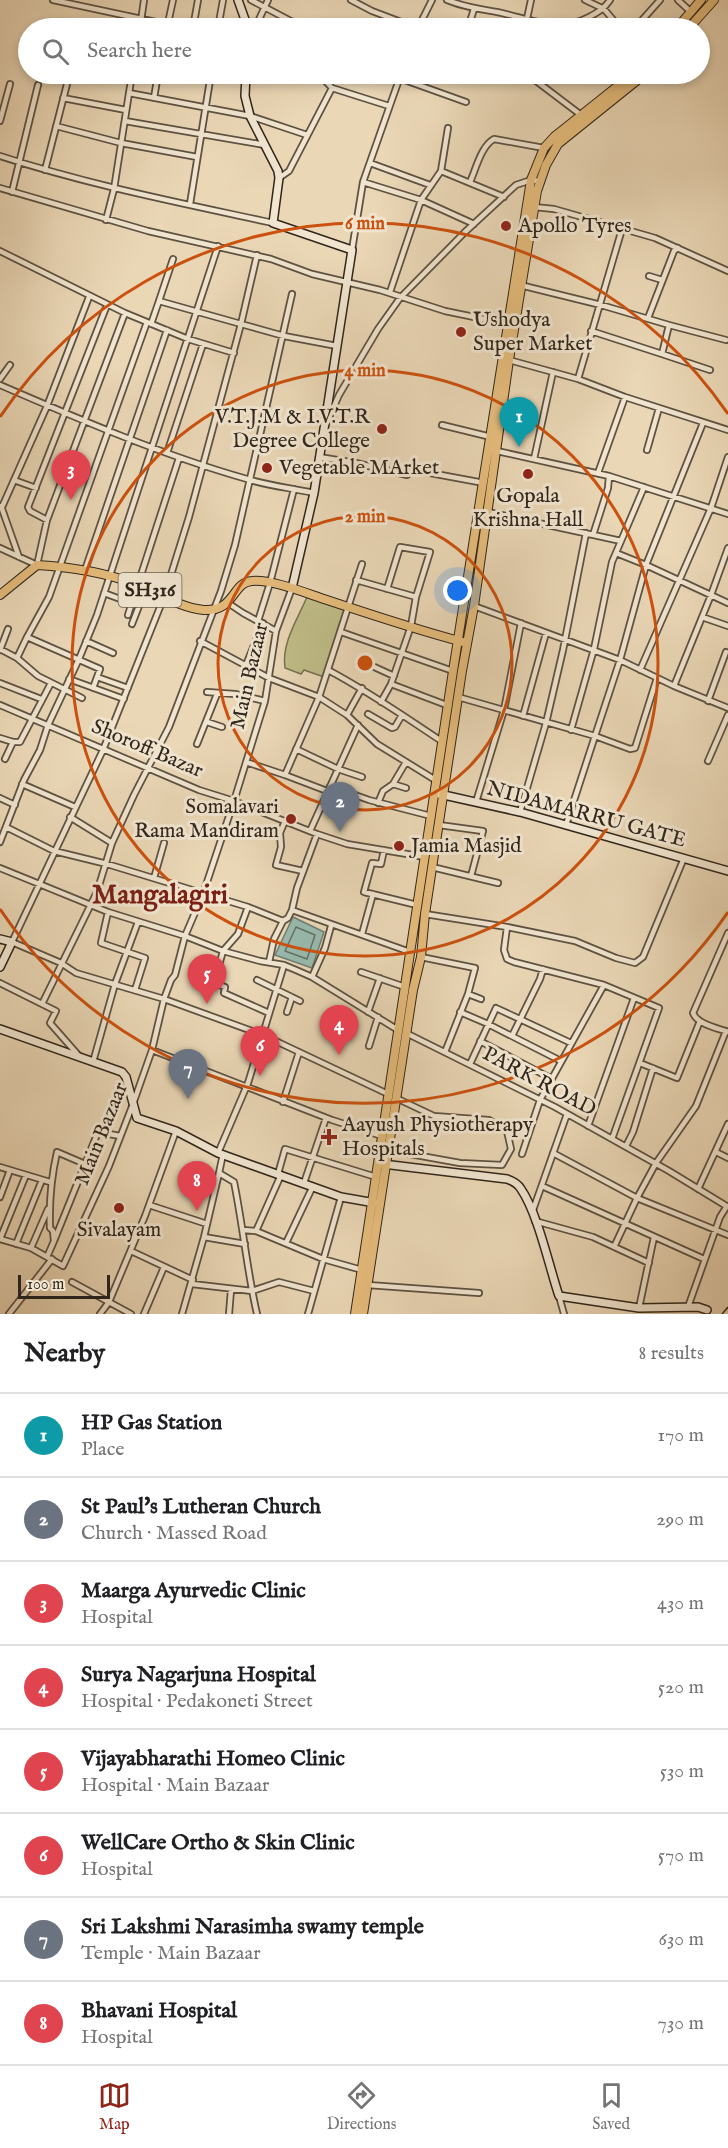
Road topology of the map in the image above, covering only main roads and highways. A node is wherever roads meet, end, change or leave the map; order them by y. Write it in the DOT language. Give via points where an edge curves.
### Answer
graph roads {
  1 [pos="701,0"];
  2 [pos="714,0"];
  3 [pos="685,18"];
  4 [pos="698,18"];
  5 [pos="620,84"];
  6 [pos="633,84"];
  7 [pos="535,181"];
  8 [pos="517,285"];
  9 [pos="495,438"];
  10 [pos="0,595"];
  11 [pos="458,641"];
  12 [pos="467,643"];
  13 [pos="441,783"];
  14 [pos="439,794"];
  15 [pos="402,1031"];
  16 [pos="392,1096"];
  17 [pos="382,1164"];
  18 [pos="376,1204"];
  19 [pos="355,1314"];
  20 [pos="363,1314"];
  1 -- 3 [label="main road"];
  2 -- 4 [label="main road"];
  5 -- 7 [label="main road" via="544,148"];
  6 -- 7 [label="main road" via="558,144"];
  7 -- 8 [label="main road"];
  7 -- 8 [label="main road" via="534,207"];
  8 -- 9 [label="main road"];
  8 -- 9 [label="main road" via="508,324"];
  9 -- 11 [label="main road"];
  9 -- 12 [label="main road" via="497,451"];
  10 -- 11 [label="main road, SH316" via="37,565 111,576 202,610 228,603 248,582 270,583"];
  11 -- 12 [label="main road"];
  11 -- 13 [label="main road"];
  12 -- 13 [label="main road"];
  13 -- 14 [label="main road"];
  14 -- 15 [label="main road" via="417,905"];
  14 -- 15 [label="main road" via="439,825 421,957"];
  15 -- 16 [label="main road"];
  16 -- 17 [label="main road" via="382,1136"];
  16 -- 17 [label="main road" via="388,1150"];
  17 -- 18 [label="main road"];
  17 -- 18 [label="main road" via="376,1177"];
  18 -- 19 [label="main road"];
  18 -- 20 [label="main road"];
}
